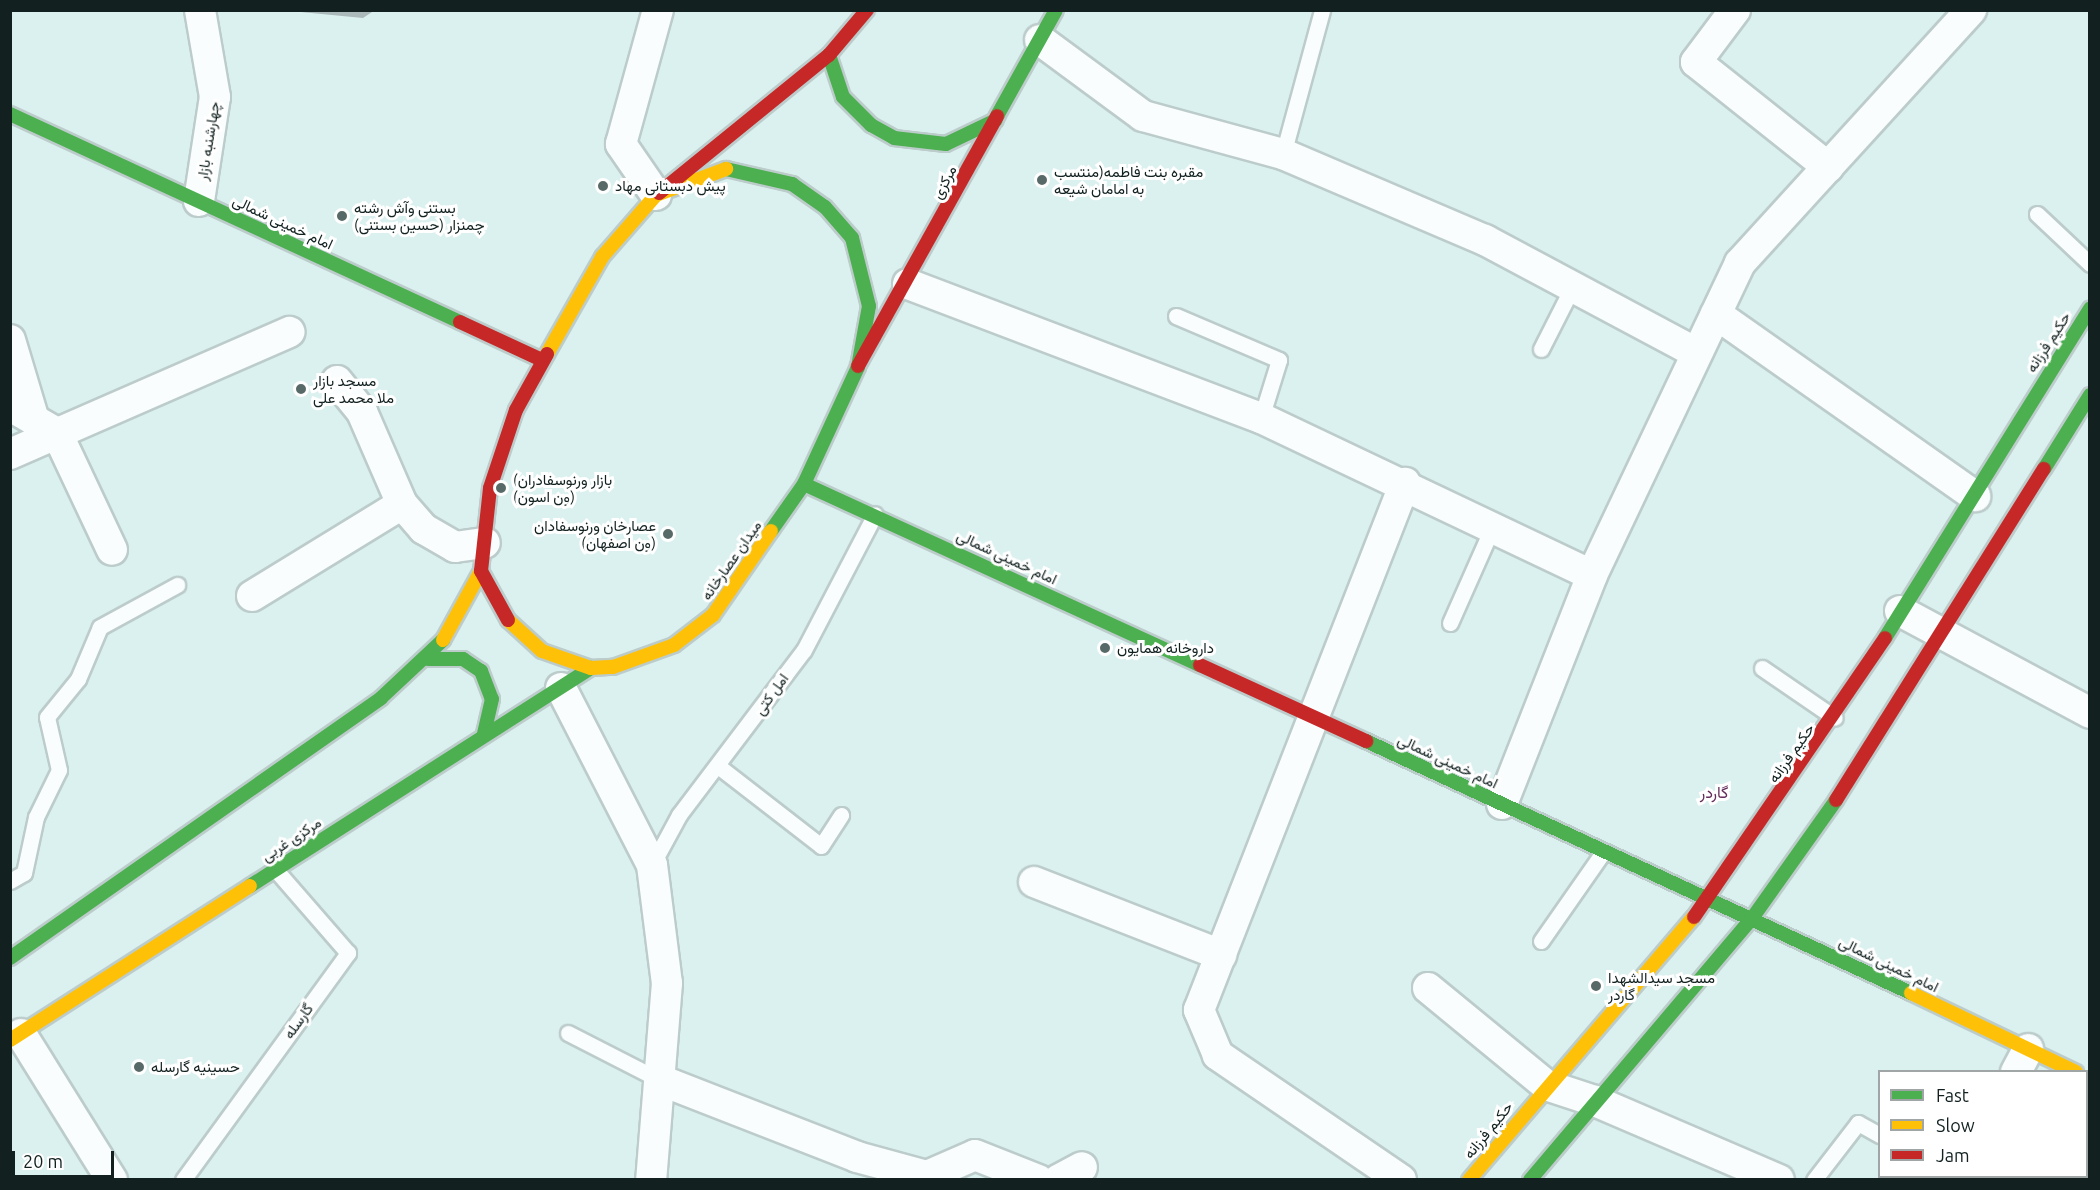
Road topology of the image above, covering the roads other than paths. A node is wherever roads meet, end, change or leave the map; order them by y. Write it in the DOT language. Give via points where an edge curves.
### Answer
graph roads {
  1 [pos="200,10"];
  2 [pos="658,10"];
  3 [pos="867,10"];
  4 [pos="1056,10"];
  5 [pos="1322,10"];
  6 [pos="1735,10"];
  7 [pos="1971,10"];
  8 [pos="1040,40"];
  9 [pos="829,55"];
  10 [pos="10,114"];
  11 [pos="996,120"];
  12 [pos="1283,154"];
  13 [pos="1828,167"];
  14 [pos="656,195"];
  15 [pos="198,201"];
  16 [pos="2037,214"];
  17 [pos="2090,264"];
  18 [pos="908,284"];
  19 [pos="1573,286"];
  20 [pos="2090,309"];
  21 [pos="1716,314"];
  22 [pos="1176,316"];
  23 [pos="288,332"];
  24 [pos="10,340"];
  25 [pos="1541,349"];
  26 [pos="1697,353"];
  27 [pos="542,360"];
  28 [pos="858,367"];
  29 [pos="337,381"];
  30 [pos="2090,395"];
  31 [pos="1261,418"];
  32 [pos="34,420"];
  33 [pos="10,454"];
  34 [pos="1405,483"];
  35 [pos="804,484"];
  36 [pos="1975,496"];
  37 [pos="402,504"];
  38 [pos="875,514"];
  39 [pos="1493,526"];
  40 [pos="112,550"];
  41 [pos="483,557"];
  42 [pos="1592,575"];
  43 [pos="177,585"];
  44 [pos="252,596"];
  45 [pos="1900,611"];
  46 [pos="1450,623"];
  47 [pos="1944,631"];
  48 [pos="428,658"];
  49 [pos="591,668"];
  50 [pos="1762,668"];
  51 [pos="561,688"];
  52 [pos="2090,713"];
  53 [pos="1315,718"];
  54 [pos="1835,718"];
  55 [pos="484,735"];
  56 [pos="718,766"];
  57 [pos="1502,804"];
  58 [pos="841,815"];
  59 [pos="1603,852"];
  60 [pos="652,865"];
  61 [pos="275,869"];
  62 [pos="10,881"];
  63 [pos="1034,882"];
  64 [pos="1709,901"];
  65 [pos="1753,917"];
  66 [pos="1541,941"];
  67 [pos="1221,955"];
  68 [pos="10,958"];
  69 [pos="1428,988"];
  70 [pos="568,1033"];
  71 [pos="16,1037"];
  72 [pos="2022,1060"];
  73 [pos="2071,1070"];
  74 [pos="660,1080"];
  75 [pos="1546,1085"];
  76 [pos="1595,1101"];
  77 [pos="1878,1134"];
  78 [pos="112,1179"];
  79 [pos="183,1179"];
  80 [pos="651,1179"];
  81 [pos="1038,1179"];
  82 [pos="1401,1179"];
  83 [pos="1469,1179"];
  84 [pos="1530,1179"];
  85 [pos="1779,1179"];
  86 [pos="1814,1179"];
  1 -- 15 [label="street, چهارشنبه بازار" via="215,98"];
  2 -- 14 [label="street" via="621,144"];
  3 -- 9 [label="main road"];
  4 -- 8 [label="main road, مرکزی"];
  5 -- 12 [label="lane"];
  6 -- 13 [label="street" via="1696,62"];
  7 -- 13 [label="street"];
  8 -- 11 [label="main road, مرکزی"];
  8 -- 12 [label="street" via="1143,116"];
  9 -- 11 [label="main road" via="843,97 871,125 894,138 946,144"];
  9 -- 14 [label="main road"];
  10 -- 15 [label="main road, امام خمینی شمالی"];
  11 -- 18 [label="main road, مرکزی"];
  12 -- 19 [label="street" via="1485,240"];
  13 -- 21 [label="street" via="1740,263"];
  14 -- 27 [label="main road, میدان عصارخانه" via="602,257"];
  14 -- 28 [label="main road, میدان عصارخانه" via="726,169 792,184 825,207 852,238 864,277 869,306"];
  15 -- 27 [label="main road, امام خمینی شمالی"];
  16 -- 17 [label="lane"];
  18 -- 28 [label="main road, مرکزی"];
  18 -- 31 [label="street"];
  19 -- 25 [label="lane"];
  19 -- 26 [label="street"];
  20 -- 36 [label="main road, حکیم فرزانه"];
  21 -- 26 [label="street"];
  21 -- 36 [label="street"];
  22 -- 31 [label="lane" via="1279,360"];
  23 -- 32 [label="street"];
  24 -- 32 [label="street"];
  26 -- 42 [label="street"];
  27 -- 41 [label="main road, میدان عصارخانه" via="516,410 490,488"];
  28 -- 35 [label="main road, میدان عصارخانه"];
  29 -- 37 [label="street" via="362,412"];
  30 -- 47 [label="main road"];
  31 -- 34 [label="street"];
  32 -- 33 [label="street"];
  32 -- 40 [label="street"];
  34 -- 39 [label="street"];
  34 -- 53 [label="street"];
  35 -- 38 [label="main road, امام خمینی شمالی"];
  35 -- 49 [label="main road, میدان عصارخانه" via="713,615 674,645 613,667"];
  36 -- 45 [label="main road, حکیم فرزانه"];
  37 -- 41 [label="street" via="424,530"];
  37 -- 44 [label="street"];
  38 -- 53 [label="main road, امام خمینی شمالی"];
  38 -- 56 [label="lane, امل کتی" via="804,650"];
  39 -- 42 [label="street"];
  39 -- 46 [label="lane"];
  41 -- 48 [label="main road" via="458,620"];
  41 -- 49 [label="main road, میدان عصارخانه" via="510,624 542,651"];
  42 -- 57 [label="street"];
  43 -- 62 [label="lane" via="100,627 78,679 47,717 59,770 36,817 24,873"];
  45 -- 47 [label="street"];
  45 -- 54 [label="main road, حکیم فرزانه"];
  47 -- 52 [label="street"];
  47 -- 65 [label="main road" via="1877,743"];
  48 -- 55 [label="main road" via="462,659 481,671 492,699"];
  48 -- 68 [label="main road" via="328,739"];
  49 -- 51 [label="main road, مرکزی غربی"];
  50 -- 54 [label="lane"];
  51 -- 55 [label="main road, مرکزی غربی"];
  51 -- 60 [label="street"];
  53 -- 57 [label="main road, امام خمینی شمالی"];
  53 -- 67 [label="street"];
  54 -- 64 [label="main road, حکیم فرزانه"];
  55 -- 61 [label="main road, مرکزی غربی"];
  56 -- 58 [label="lane" via="821,846"];
  56 -- 60 [label="lane, امل کتی" via="680,815"];
  57 -- 59 [label="main road, امام خمینی شمالی"];
  59 -- 64 [label="main road, امام خمینی شمالی"];
  59 -- 66 [label="lane"];
  60 -- 74 [label="street" via="667,983"];
  61 -- 71 [label="main road, مرکزی غربی"];
  61 -- 79 [label="lane, گارسله" via="348,953"];
  63 -- 67 [label="street"];
  64 -- 65 [label="main road, امام خمینی شمالی"];
  64 -- 75 [label="main road, حکیم فرزانه"];
  65 -- 72 [label="main road, امام خمینی شمالی"];
  65 -- 76 [label="main road"];
  67 -- 82 [label="street" via="1199,1010 1218,1054"];
  69 -- 75 [label="street"];
  70 -- 74 [label="lane"];
  71 -- 78 [label="street"];
  72 -- 73 [label="main road, امام خمینی شمالی"];
  74 -- 80 [label="street"];
  74 -- 81 [label="street" via="857,1157 927,1176 975,1155"];
  75 -- 76 [label="street"];
  75 -- 83 [label="main road, حکیم فرزانه"];
  76 -- 84 [label="main road"];
  76 -- 85 [label="street"];
  77 -- 86 [label="lane" via="1858,1123"];
}
